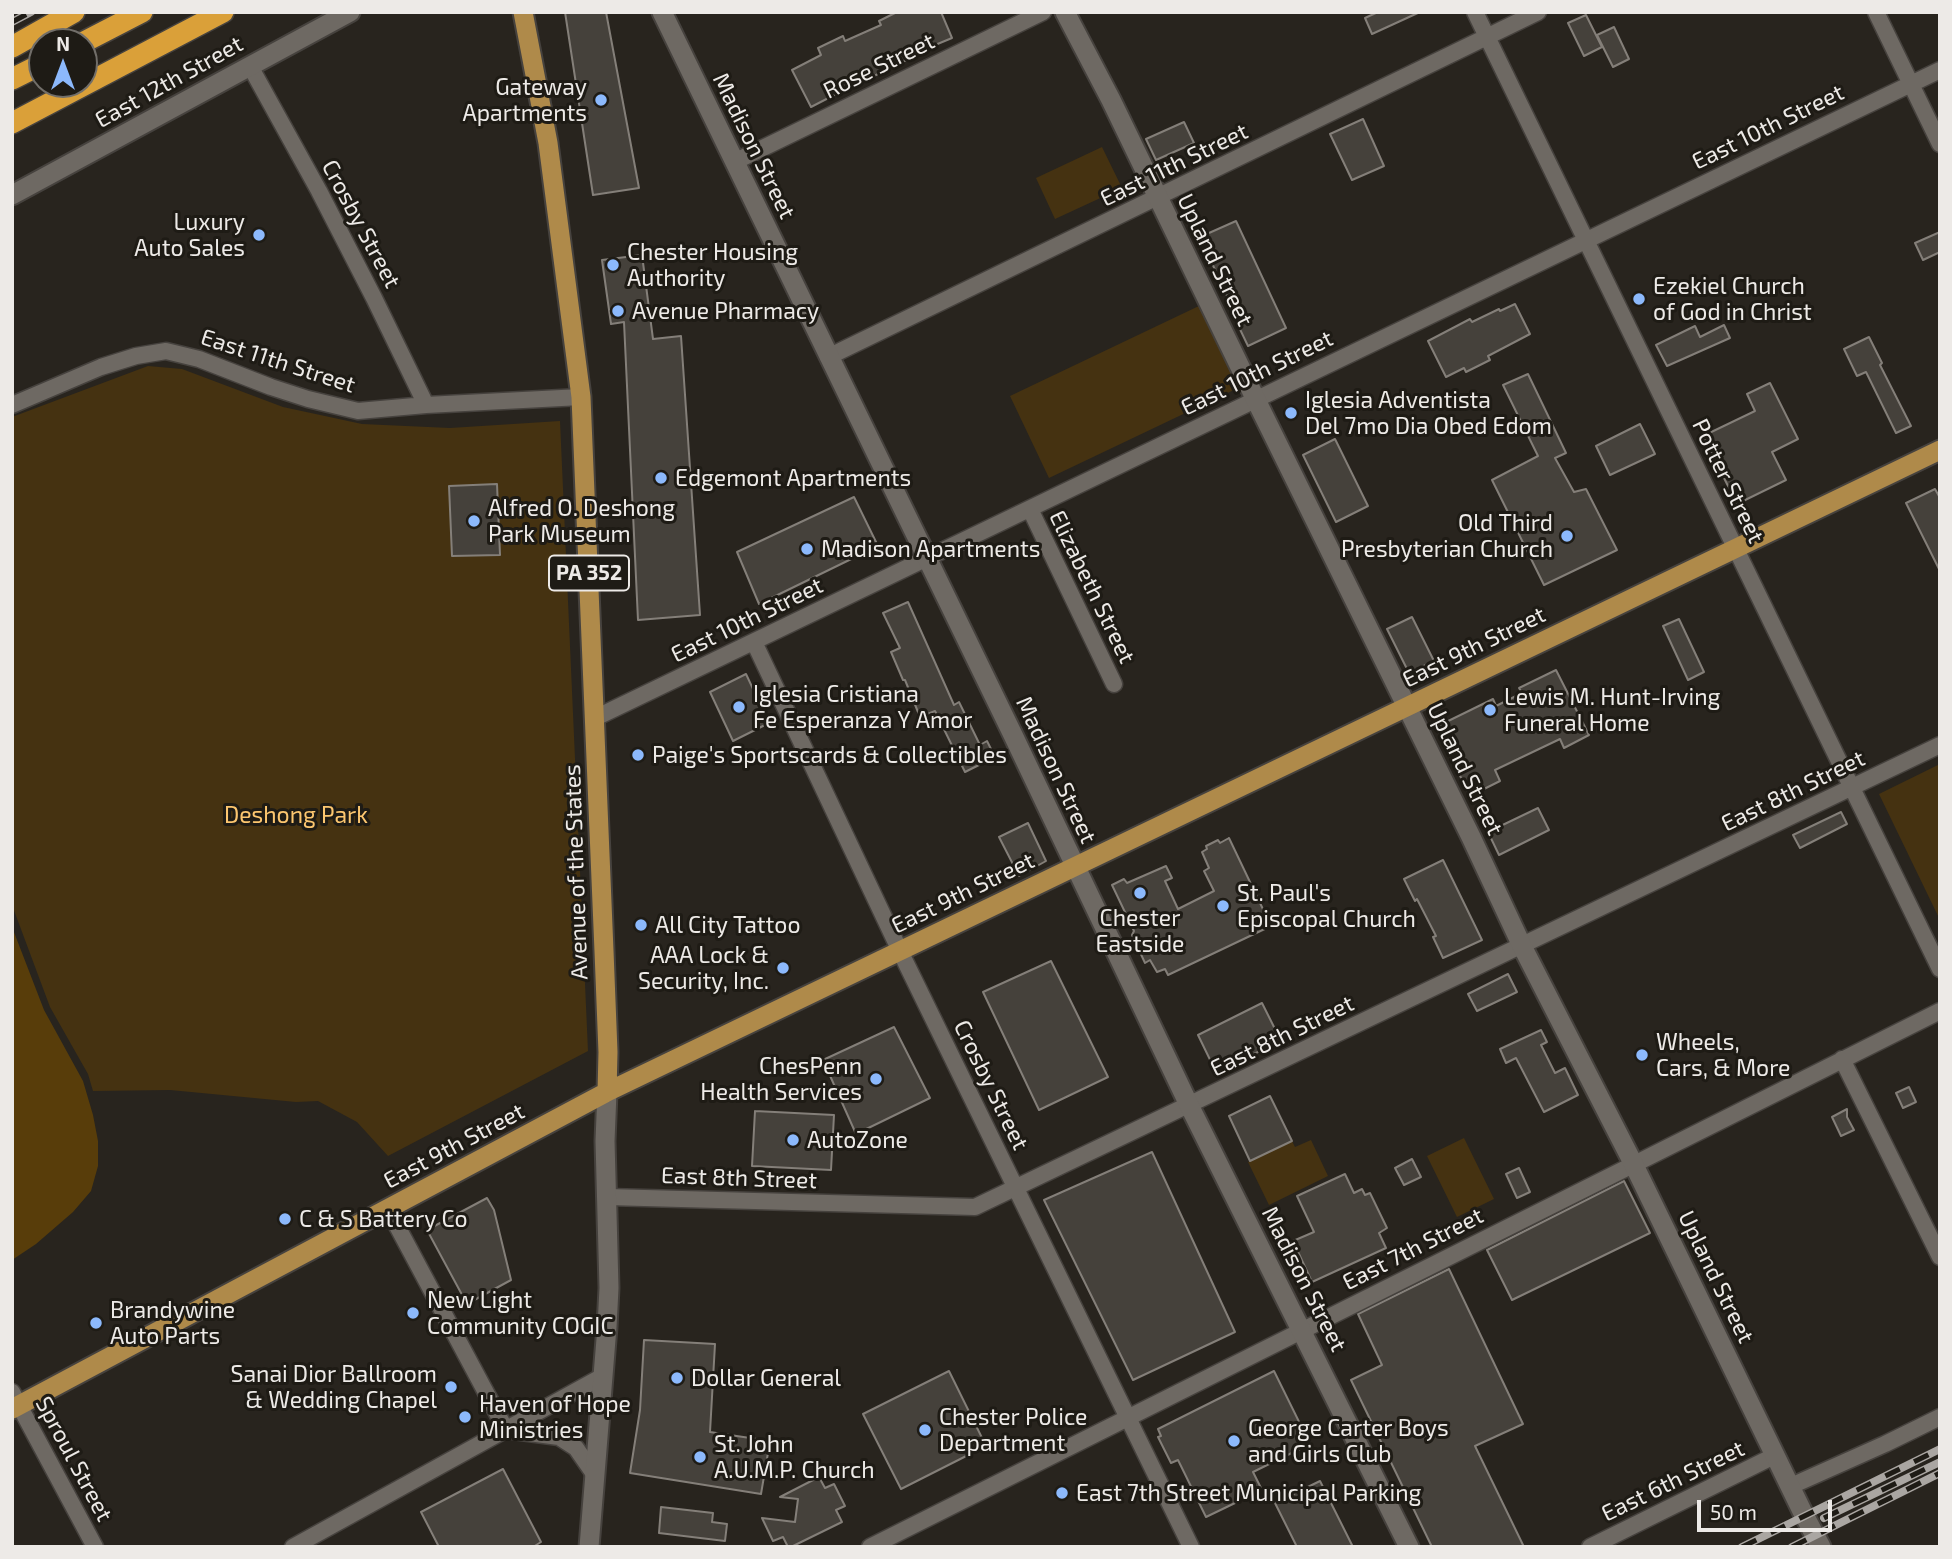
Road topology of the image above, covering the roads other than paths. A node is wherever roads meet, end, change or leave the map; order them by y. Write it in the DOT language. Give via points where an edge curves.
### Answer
graph roads {
  1 [pos="74,12"];
  2 [pos="142,12"];
  3 [pos="223,12"];
  4 [pos="350,12"];
  5 [pos="523,12"];
  6 [pos="662,12"];
  7 [pos="1043,12"];
  8 [pos="1065,12"];
  9 [pos="1475,12"];
  10 [pos="1538,12"];
  11 [pos="1876,12"];
  12 [pos="98,35"];
  13 [pos="1488,37"];
  14 [pos="12,47"];
  15 [pos="250,66"];
  16 [pos="1940,70"];
  17 [pos="28,71"];
  18 [pos="12,79"];
  19 [pos="1910,84"];
  20 [pos="12,123"];
  21 [pos="1940,145"];
  22 [pos="734,162"];
  23 [pos="12,195"];
  24 [pos="1158,198"];
  25 [pos="1586,240"];
  26 [pos="828,357"];
  27 [pos="581,397"];
  28 [pos="1256,400"];
  29 [pos="12,405"];
  30 [pos="426,405"];
  31 [pos="1940,450"];
  32 [pos="1030,509"];
  33 [pos="1736,548"];
  34 [pos="926,559"];
  35 [pos="754,642"];
  36 [pos="1114,684"];
  37 [pos="1407,707"];
  38 [pos="595,719"];
  39 [pos="1940,745"];
  40 [pos="1852,788"];
  41 [pos="1074,867"];
  42 [pos="1522,946"];
  43 [pos="900,951"];
  44 [pos="1940,969"];
  45 [pos="1940,1011"];
  46 [pos="1842,1059"];
  47 [pos="607,1092"];
  48 [pos="1189,1105"];
  49 [pos="1633,1163"];
  50 [pos="1016,1189"];
  51 [pos="608,1197"];
  52 [pos="388,1209"];
  53 [pos="1940,1257"];
  54 [pos="1303,1330"];
  55 [pos="603,1376"];
  56 [pos="15,1402"];
  57 [pos="1940,1417"];
  58 [pos="1128,1418"];
  59 [pos="506,1430"];
  60 [pos="1776,1455"];
  61 [pos="594,1474"];
  62 [pos="1791,1486"];
  63 [pos="95,1547"];
  64 [pos="293,1547"];
  65 [pos="589,1547"];
  66 [pos="870,1547"];
  67 [pos="1191,1547"];
  68 [pos="1409,1547"];
  69 [pos="1590,1547"];
  70 [pos="1821,1547"];
  1 -- 14 [label="highway"];
  2 -- 12 [label="highway"];
  3 -- 20 [label="highway"];
  4 -- 15 [label="street, East 12th Street"];
  5 -- 27 [label="main road, Avenue of the States / PA 352" via="548,143"];
  6 -- 22 [label="street, Madison Street"];
  7 -- 22 [label="street, Rose Street"];
  8 -- 24 [label="street, Upland Street"];
  9 -- 13 [label="street, Potter Street"];
  10 -- 13 [label="street, East 11th Street"];
  11 -- 19 [label="street"];
  13 -- 24 [label="street, East 11th Street"];
  13 -- 25 [label="street, Potter Street"];
  15 -- 23 [label="street, East 12th Street"];
  15 -- 30 [label="street, Crosby Street" via="325,202"];
  16 -- 19 [label="street, East 10th Street"];
  17 -- 18 [label="highway"];
  19 -- 21 [label="street"];
  19 -- 25 [label="street, East 10th Street"];
  22 -- 26 [label="street, Madison Street"];
  24 -- 26 [label="street, East 11th Street"];
  24 -- 28 [label="street, Upland Street"];
  25 -- 28 [label="street, East 10th Street"];
  25 -- 33 [label="street, Potter Street"];
  26 -- 34 [label="street, Madison Street"];
  27 -- 30 [label="street, East 11th Street"];
  27 -- 38 [label="main road, Avenue of the States / PA 352"];
  28 -- 32 [label="street, East 10th Street"];
  28 -- 37 [label="street, Upland Street"];
  29 -- 30 [label="street, East 11th Street" via="101,367 166,351 358,411"];
  31 -- 33 [label="main road, East 9th Street"];
  32 -- 34 [label="street, East 10th Street"];
  32 -- 36 [label="street, Elizabeth Street"];
  33 -- 37 [label="main road, East 9th Street"];
  33 -- 40 [label="street, Potter Street"];
  34 -- 35 [label="street, East 10th Street"];
  34 -- 41 [label="street, Madison Street"];
  35 -- 38 [label="street, East 10th Street"];
  35 -- 43 [label="street, Crosby Street"];
  37 -- 41 [label="main road, East 9th Street"];
  37 -- 42 [label="street, Upland Street"];
  38 -- 47 [label="main road, Avenue of the States / PA 352"];
  39 -- 40 [label="street, East 8th Street"];
  40 -- 42 [label="street, East 8th Street"];
  40 -- 44 [label="street, Potter Street"];
  41 -- 43 [label="main road, East 9th Street"];
  41 -- 48 [label="street, Madison Street"];
  42 -- 48 [label="street, East 8th Street"];
  42 -- 49 [label="street, Upland Street"];
  43 -- 47 [label="main road, East 9th Street"];
  43 -- 50 [label="street, Crosby Street"];
  45 -- 46 [label="street, East 7th Street"];
  46 -- 49 [label="street, East 7th Street"];
  46 -- 53 [label="street"];
  47 -- 51 [label="street, Avenue of the States"];
  47 -- 52 [label="main road, East 9th Street"];
  48 -- 50 [label="street, East 8th Street"];
  48 -- 54 [label="street, Madison Street"];
  49 -- 54 [label="street, East 7th Street"];
  49 -- 60 [label="street, Upland Street"];
  50 -- 51 [label="street, East 8th Street" via="966,1208"];
  50 -- 58 [label="street, Crosby Street"];
  51 -- 55 [label="street, Avenue of the States" via="609,1288"];
  52 -- 56 [label="main road, East 9th Street"];
  52 -- 59 [label="street"];
  54 -- 58 [label="street, East 7th Street"];
  54 -- 68 [label="street, Madison Street"];
  55 -- 59 [label="street"];
  55 -- 61 [label="street, Avenue of the States"];
  56 -- 63 [label="street, Sproul Street"];
  57 -- 62 [label="street"];
  58 -- 66 [label="street, East 7th Street"];
  58 -- 67 [label="street, Crosby Street"];
  59 -- 61 [label="street" via="559,1437 576,1448"];
  59 -- 64 [label="street"];
  60 -- 62 [label="street, Upland Street"];
  60 -- 69 [label="street, East 6th Street"];
  61 -- 65 [label="street, Avenue of the States"];
  62 -- 70 [label="street, Upland Street"];
}
